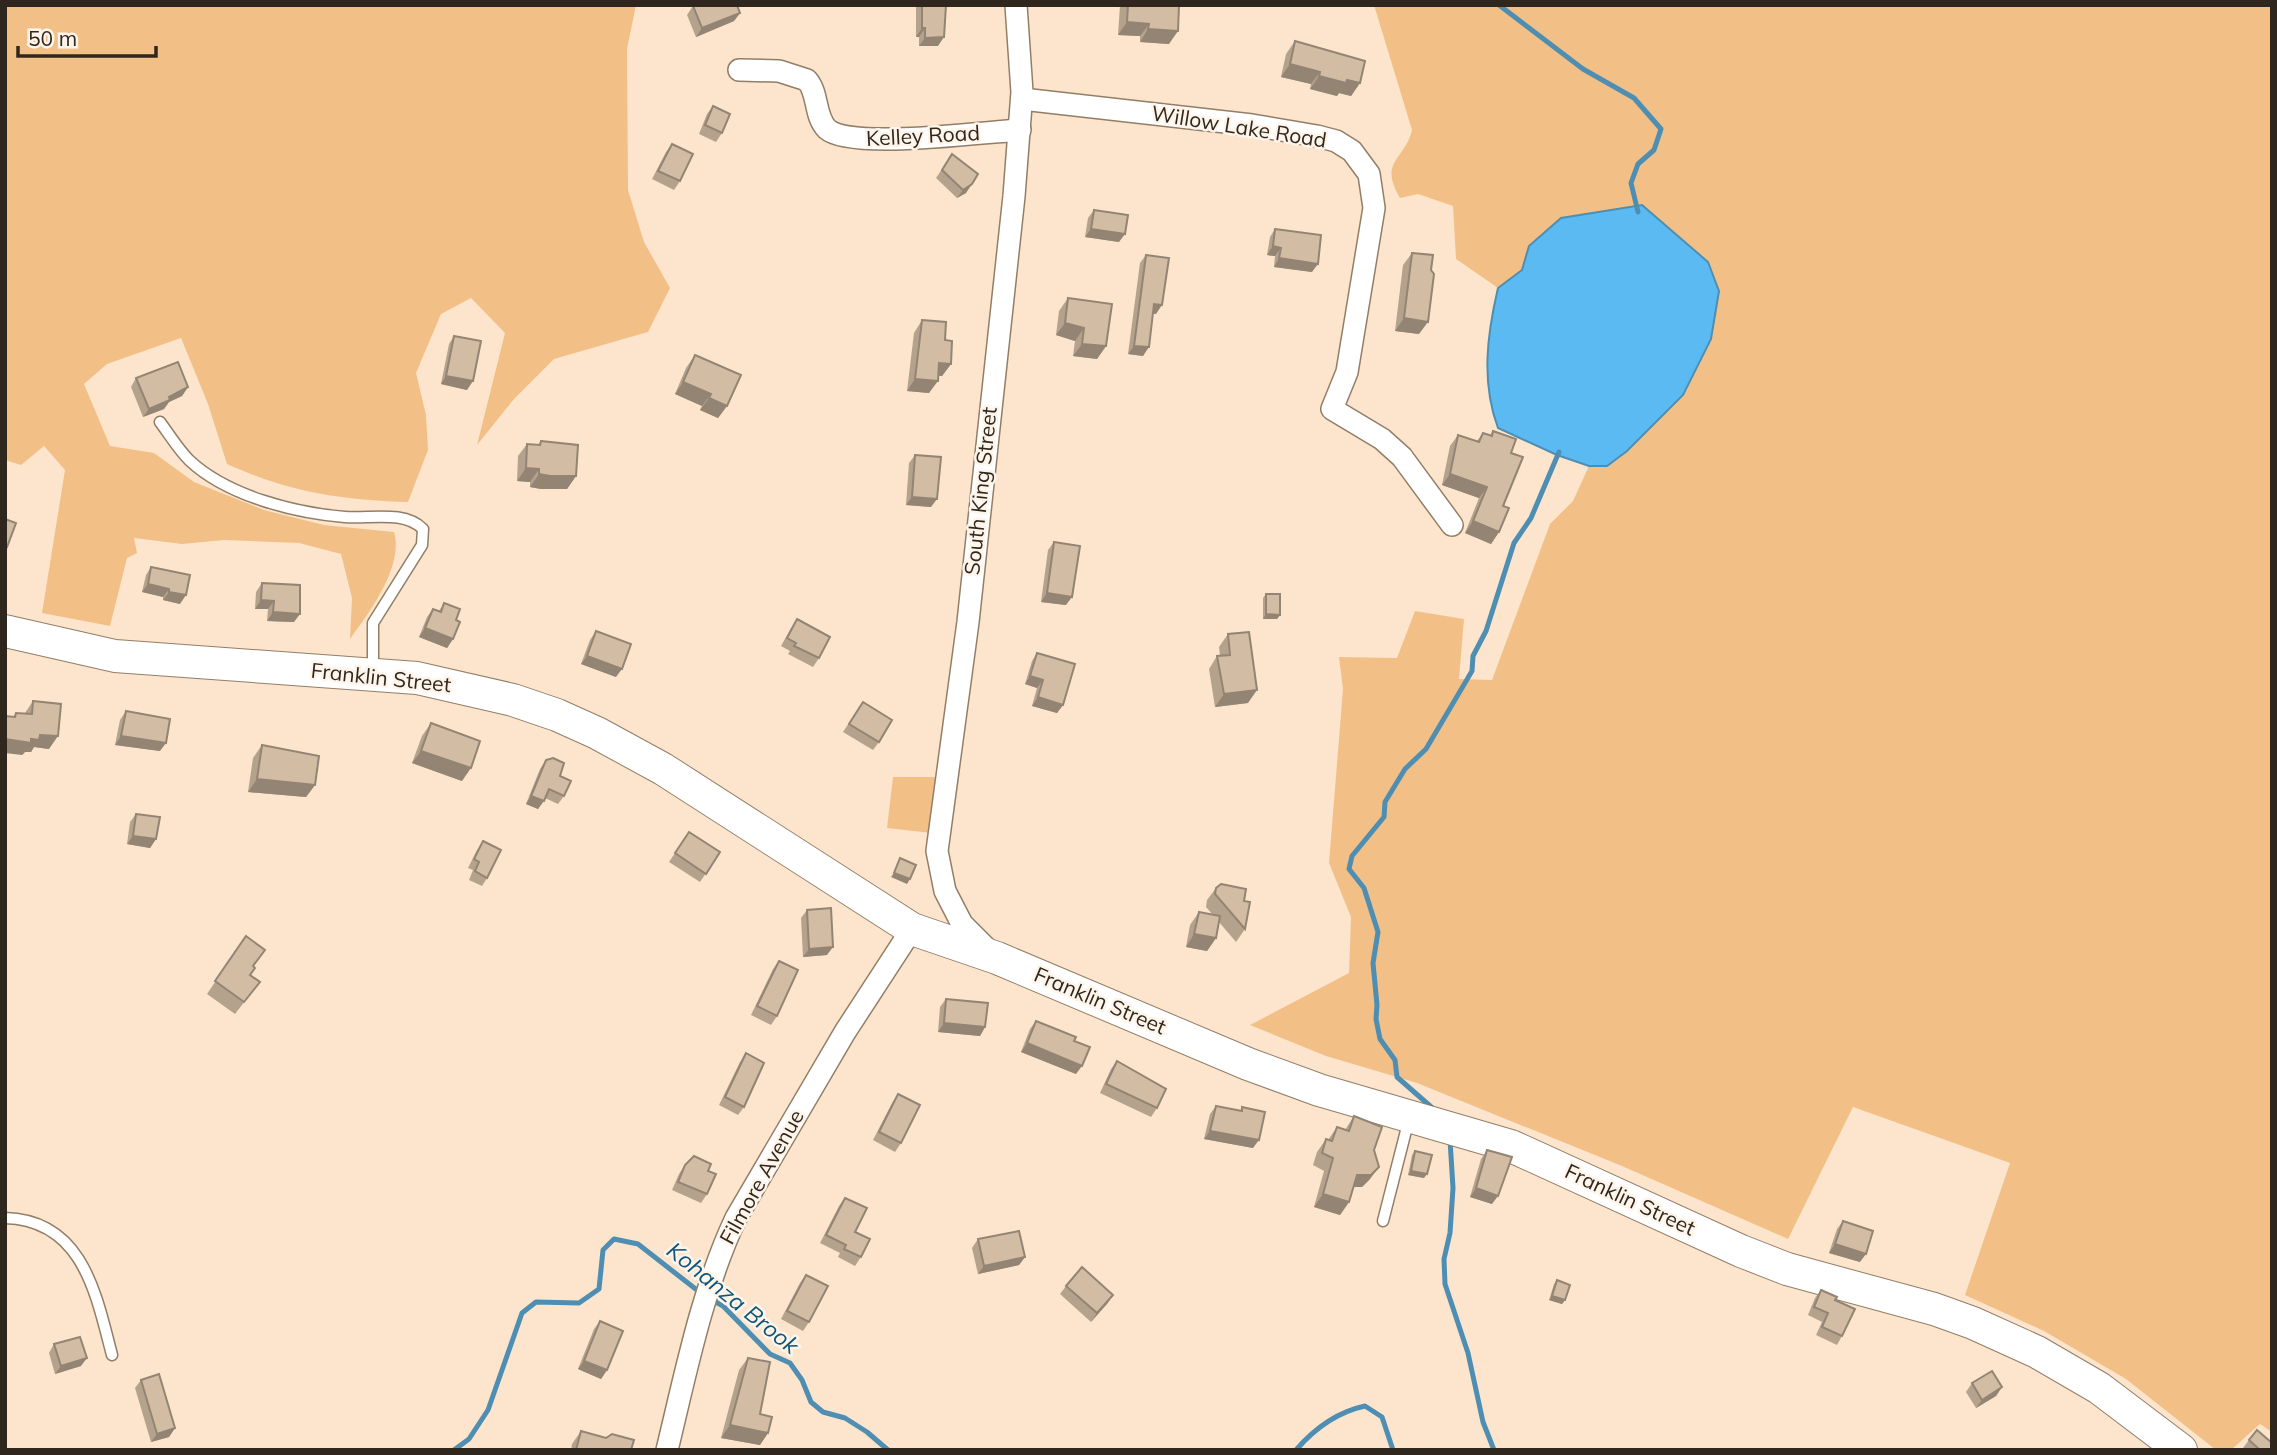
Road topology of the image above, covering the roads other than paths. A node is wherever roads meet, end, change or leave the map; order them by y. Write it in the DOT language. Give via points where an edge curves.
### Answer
graph roads {
  1 [pos="1016,5"];
  2 [pos="739,70"];
  3 [pos="1022,99"];
  4 [pos="1020,130"];
  5 [pos="160,422"];
  6 [pos="1452,525"];
  7 [pos="5,631"];
  8 [pos="373,674"];
  9 [pos="912,929"];
  10 [pos="997,958"];
  11 [pos="1409,1116"];
  12 [pos="5,1218"];
  13 [pos="1383,1221"];
  14 [pos="112,1355"];
  15 [pos="667,1450"];
  16 [pos="2181,1450"];
  1 -- 3 [label="street, South King Street"];
  2 -- 4 [label="street, Kelley Road" via="779,71 807,80 817,95 823,125 852,139"];
  3 -- 4 [label="street, South King Street"];
  3 -- 6 [label="street, Willow Lake Road" via="1252,125 1317,136 1352,151 1369,174 1374,208 1347,372 1332,409 1382,439 1402,457"];
  4 -- 10 [label="street, South King Street" via="968,622 937,851 946,891 962,925"];
  5 -- 8 [label="lane" via="189,460 241,491 314,512 397,518 416,522 423,529 422,545 373,623"];
  7 -- 8 [label="main road, Franklin Street" via="115,656"];
  8 -- 9 [label="main road, Franklin Street" via="450,684 513,700 597,733 674,776"];
  9 -- 10 [label="main road, Franklin Street"];
  9 -- 15 [label="street, Filmore Avenue" via="845,1032 736,1218 708,1296"];
  10 -- 11 [label="main road, Franklin Street" via="1248,1064"];
  11 -- 13 [label="lane"];
  11 -- 16 [label="main road, Franklin Street" via="1511,1146 1787,1269 1973,1323 2037,1352 2099,1388"];
  12 -- 14 [label="lane" via="54,1231 75,1252 95,1290"];
}
